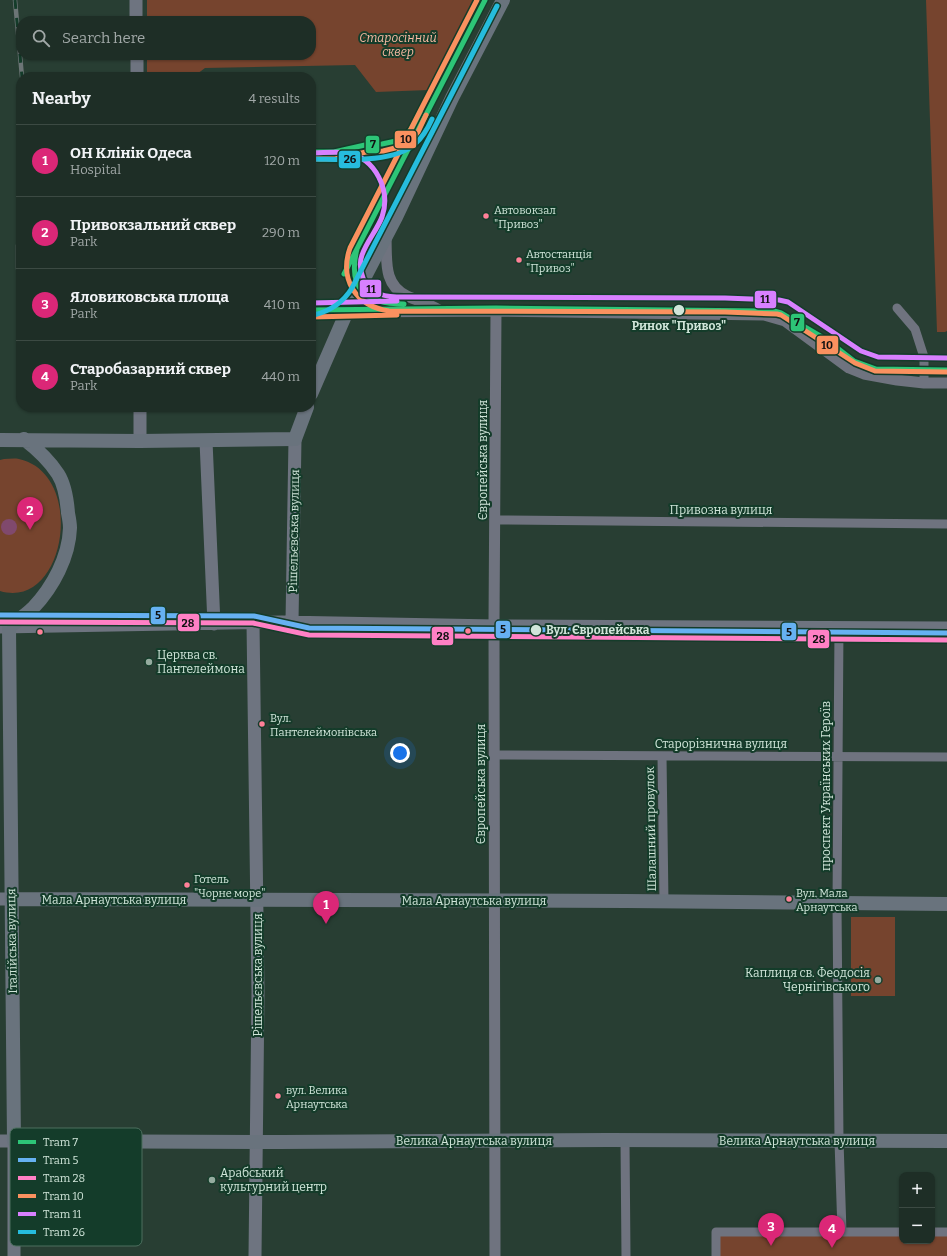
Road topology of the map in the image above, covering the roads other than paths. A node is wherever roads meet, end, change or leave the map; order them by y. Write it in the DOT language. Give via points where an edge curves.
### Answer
graph roads {
  1 [pos="136,0"];
  2 [pos="503,0"];
  3 [pos="136,16"];
  4 [pos="137,60"];
  5 [pos="137,72"];
  6 [pos="386,238"];
  7 [pos="897,308"];
  8 [pos="441,311"];
  9 [pos="496,311"];
  10 [pos="347,312"];
  11 [pos="947,377"];
  12 [pos="924,380"];
  13 [pos="316,383"];
  14 [pos="947,383"];
  15 [pos="140,412"];
  16 [pos="305,412"];
  17 [pos="24,439"];
  18 [pos="295,439"];
  19 [pos="0,440"];
  20 [pos="140,441"];
  21 [pos="206,441"];
  22 [pos="496,520"];
  23 [pos="947,524"];
  24 [pos="292,622"];
  25 [pos="253,623"];
  26 [pos="3,624"];
  27 [pos="214,624"];
  28 [pos="495,626"];
  29 [pos="839,628"];
  30 [pos="947,628"];
  31 [pos="494,755"];
  32 [pos="662,756"];
  33 [pos="838,757"];
  34 [pos="947,757"];
  35 [pos="6,899"];
  36 [pos="257,900"];
  37 [pos="495,902"];
  38 [pos="664,902"];
  39 [pos="837,904"];
  40 [pos="947,904"];
  41 [pos="625,1140"];
  42 [pos="7,1141"];
  43 [pos="839,1141"];
  44 [pos="947,1141"];
  45 [pos="142,1142"];
  46 [pos="256,1142"];
  47 [pos="495,1142"];
  48 [pos="10,1190"];
  49 [pos="842,1232"];
  50 [pos="899,1232"];
  51 [pos="935,1232"];
  52 [pos="947,1232"];
  53 [pos="13,1246"];
  54 [pos="14,1256"];
  55 [pos="255,1256"];
  56 [pos="495,1256"];
  57 [pos="626,1256"];
  58 [pos="716,1256"];
  1 -- 3 [label="main road"];
  2 -- 6 [label="main road" via="452,98"];
  4 -- 5 [label="main road"];
  6 -- 8 [label="street" via="388,273 394,286 405,295"];
  6 -- 10 [label="main road"];
  7 -- 12 [label="street" via="915,329 924,358"];
  8 -- 9 [label="street"];
  8 -- 10 [label="street"];
  9 -- 12 [label="street" via="764,315 785,321 849,368 864,374 897,380"];
  9 -- 22 [label="street, Європейська вулиця"];
  10 -- 13 [label="main road"];
  11 -- 12 [label="street"];
  12 -- 14 [label="street"];
  15 -- 20 [label="main road"];
  16 -- 18 [label="main road"];
  17 -- 19 [label="main road"];
  17 -- 20 [label="main road"];
  17 -- 26 [label="main road" via="51,463 59,475 67,503 70,528 67,548 52,583 34,607"];
  18 -- 21 [label="main road"];
  18 -- 24 [label="main road, Рішельєвська вулиця"];
  20 -- 21 [label="main road"];
  21 -- 27 [label="main road"];
  22 -- 23 [label="street, Привозна вулиця"];
  22 -- 28 [label="street, Європейська вулиця"];
  24 -- 25 [label="main road"];
  24 -- 28 [label="main road"];
  25 -- 27 [label="main road"];
  25 -- 36 [label="main road, Рішельєвська вулиця"];
  26 -- 27 [label="main road"];
  26 -- 35 [label="main road, Італійська вулиця"];
  28 -- 29 [label="main road"];
  28 -- 31 [label="street, Європейська вулиця"];
  29 -- 30 [label="main road"];
  29 -- 33 [label="street, проспект Українських Героїв"];
  31 -- 32 [label="street, Старорізнична вулиця"];
  31 -- 37 [label="street, Європейська вулиця"];
  32 -- 33 [label="street, Старорізнична вулиця"];
  32 -- 38 [label="street, Шалашний провулок"];
  33 -- 34 [label="street, Старорізнична вулиця"];
  33 -- 39 [label="street, проспект Українських Героїв"];
  35 -- 36 [label="main road, Мала Арнаутська вулиця"];
  35 -- 42 [label="main road, Італійська вулиця"];
  36 -- 37 [label="main road, Мала Арнаутська вулиця"];
  36 -- 46 [label="main road, Рішельєвська вулиця"];
  37 -- 38 [label="main road, Мала Арнаутська вулиця"];
  37 -- 47 [label="street, Європейська вулиця"];
  38 -- 39 [label="main road, Мала Арнаутська вулиця"];
  39 -- 40 [label="main road, Мала Арнаутська вулиця"];
  39 -- 43 [label="street, проспект Українських Героїв"];
  41 -- 43 [label="main road, Велика Арнаутська вулиця"];
  41 -- 47 [label="main road, Велика Арнаутська вулиця"];
  41 -- 57 [label="street"];
  42 -- 48 [label="main road, Італійська вулиця"];
  43 -- 44 [label="main road, Велика Арнаутська вулиця"];
  43 -- 49 [label="street, проспект Українських Героїв"];
  45 -- 46 [label="main road, Велика Арнаутська вулиця"];
  46 -- 47 [label="main road, Велика Арнаутська вулиця"];
  46 -- 55 [label="main road, Рішельєвська вулиця"];
  47 -- 56 [label="street, Європейська вулиця"];
  49 -- 50 [label="street"];
  49 -- 58 [label="street" via="716,1232"];
  51 -- 52 [label="street"];
  53 -- 54 [label="main road, Італійська вулиця"];
}
